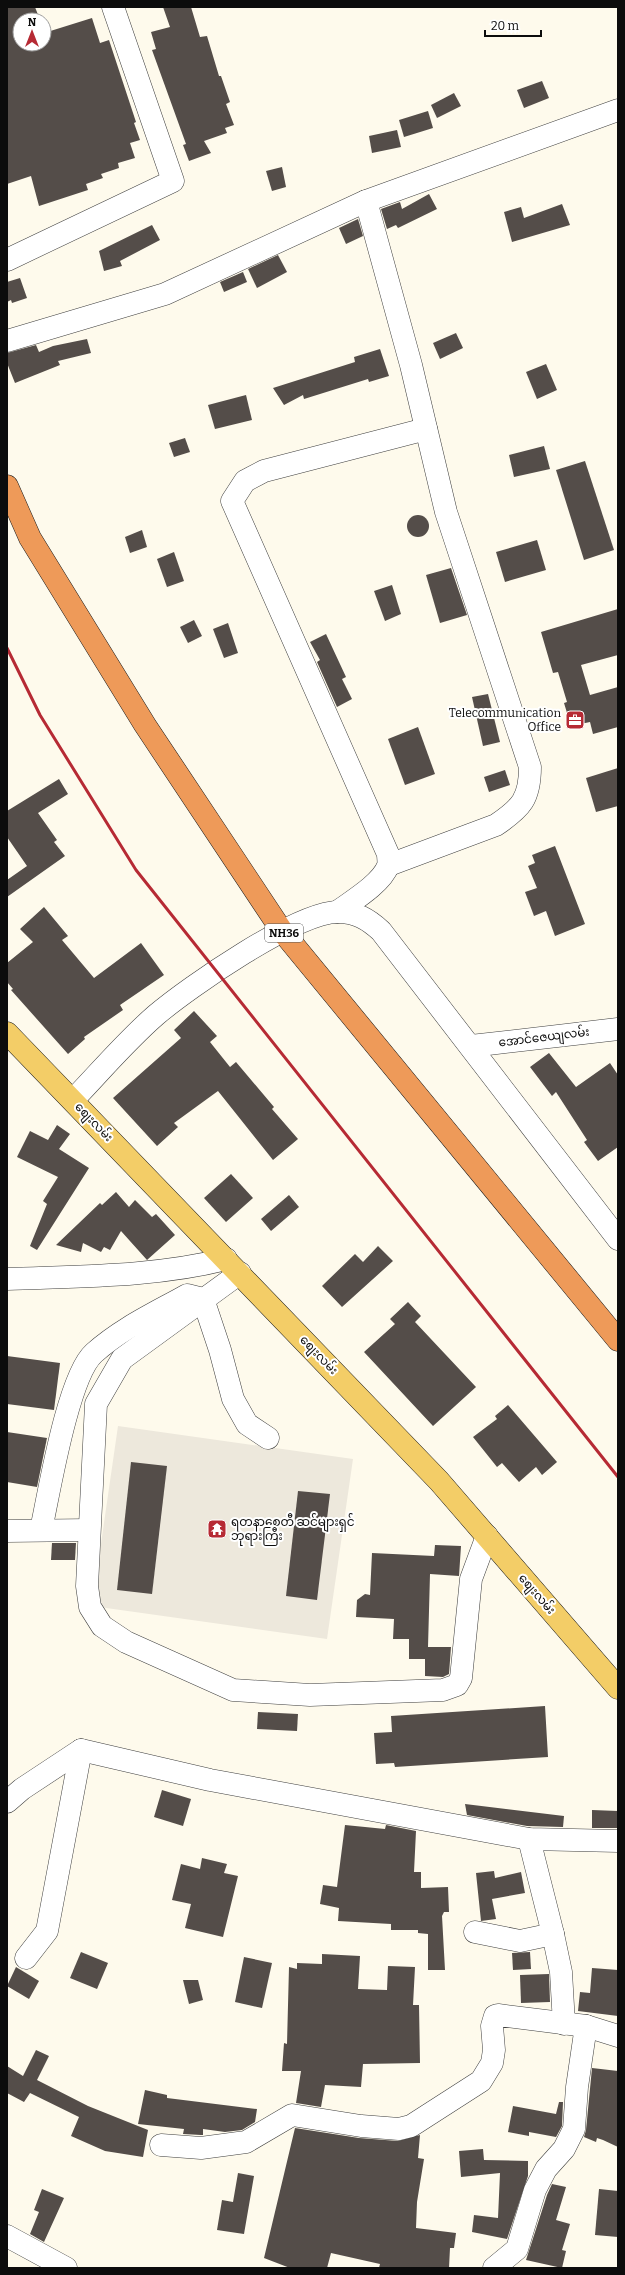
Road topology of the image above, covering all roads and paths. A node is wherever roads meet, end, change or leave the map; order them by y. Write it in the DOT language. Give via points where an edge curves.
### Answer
graph roads {
  1 [pos="113,7"];
  2 [pos="618,110"];
  3 [pos="366,201"];
  4 [pos="7,260"];
  5 [pos="7,341"];
  6 [pos="426,429"];
  7 [pos="7,486"];
  8 [pos="389,865"];
  9 [pos="338,912"];
  10 [pos="282,931"];
  11 [pos="618,1028"];
  12 [pos="7,1033"];
  13 [pos="471,1046"];
  14 [pos="73,1100"];
  15 [pos="618,1239"];
  16 [pos="233,1266"];
  17 [pos="7,1279"];
  18 [pos="203,1299"];
  19 [pos="618,1340"];
  20 [pos="268,1438"];
  21 [pos="41,1530"];
  22 [pos="89,1530"];
  23 [pos="7,1531"];
  24 [pos="487,1536"];
  25 [pos="618,1688"];
  26 [pos="81,1750"];
  27 [pos="7,1802"];
  28 [pos="529,1839"];
  29 [pos="618,1841"];
  30 [pos="475,1932"];
  31 [pos="553,1934"];
  32 [pos="26,1958"];
  33 [pos="564,2024"];
  34 [pos="586,2026"];
  35 [pos="618,2036"];
  36 [pos="161,2145"];
  37 [pos="7,2236"];
  38 [pos="66,2268"];
  39 [pos="494,2268"];
  1 -- 4 [label="street" via="173,181"];
  2 -- 3 [label="street"];
  3 -- 5 [label="street" via="165,294"];
  3 -- 6 [label="street"];
  6 -- 8 [label="street" via="446,512 530,767 530,786 524,800 496,825"];
  6 -- 8 [label="street" via="264,471 245,481 232,501 383,837"];
  7 -- 10 [label="highway, NH36" via="30,538 145,725"];
  8 -- 9 [label="street" via="372,886"];
  9 -- 10 [label="street" via="303,920"];
  9 -- 13 [label="street" via="354,913 368,919 381,931"];
  10 -- 14 [label="street" via="228,964 156,1016"];
  10 -- 19 [label="highway, NH36"];
  11 -- 13 [label="street, အောင်ဇေယျလမ်း"];
  12 -- 14 [label="main road, စျေးလမ်း"];
  13 -- 15 [label="street"];
  14 -- 16 [label="main road, စျေးလမ်း"];
  16 -- 17 [label="street"];
  16 -- 18 [label="street"];
  16 -- 24 [label="main road, စျေးလမ်း" via="440,1481"];
  18 -- 20 [label="street" via="233,1399 247,1424"];
  18 -- 21 [label="street" via="187,1294 138,1321 92,1354 77,1379"];
  18 -- 22 [label="street" via="122,1359 96,1404"];
  21 -- 22 [label="street"];
  21 -- 23 [label="street"];
  22 -- 24 [label="street" via="87,1586 90,1608 102,1626 126,1642 233,1690 310,1695 443,1690 457,1685 461,1678 471,1578"];
  24 -- 25 [label="main road, စျေးလမ်း"];
  26 -- 27 [label="street" via="22,1789"];
  26 -- 28 [label="street" via="210,1780"];
  26 -- 32 [label="street" via="46,1931"];
  28 -- 29 [label="street"];
  28 -- 31 [label="street"];
  30 -- 31 [label="street" via="520,1941"];
  31 -- 33 [label="street" via="561,1972"];
  33 -- 34 [label="street"];
  33 -- 36 [label="street" via="495,2016 492,2026 492,2063 481,2081 411,2126 399,2129 292,2115 246,2142 201,2148"];
  34 -- 35 [label="street"];
  34 -- 39 [label="street" via="574,2129 564,2149 546,2169 534,2190 517,2249"];
  37 -- 38 [label="street"];
}
